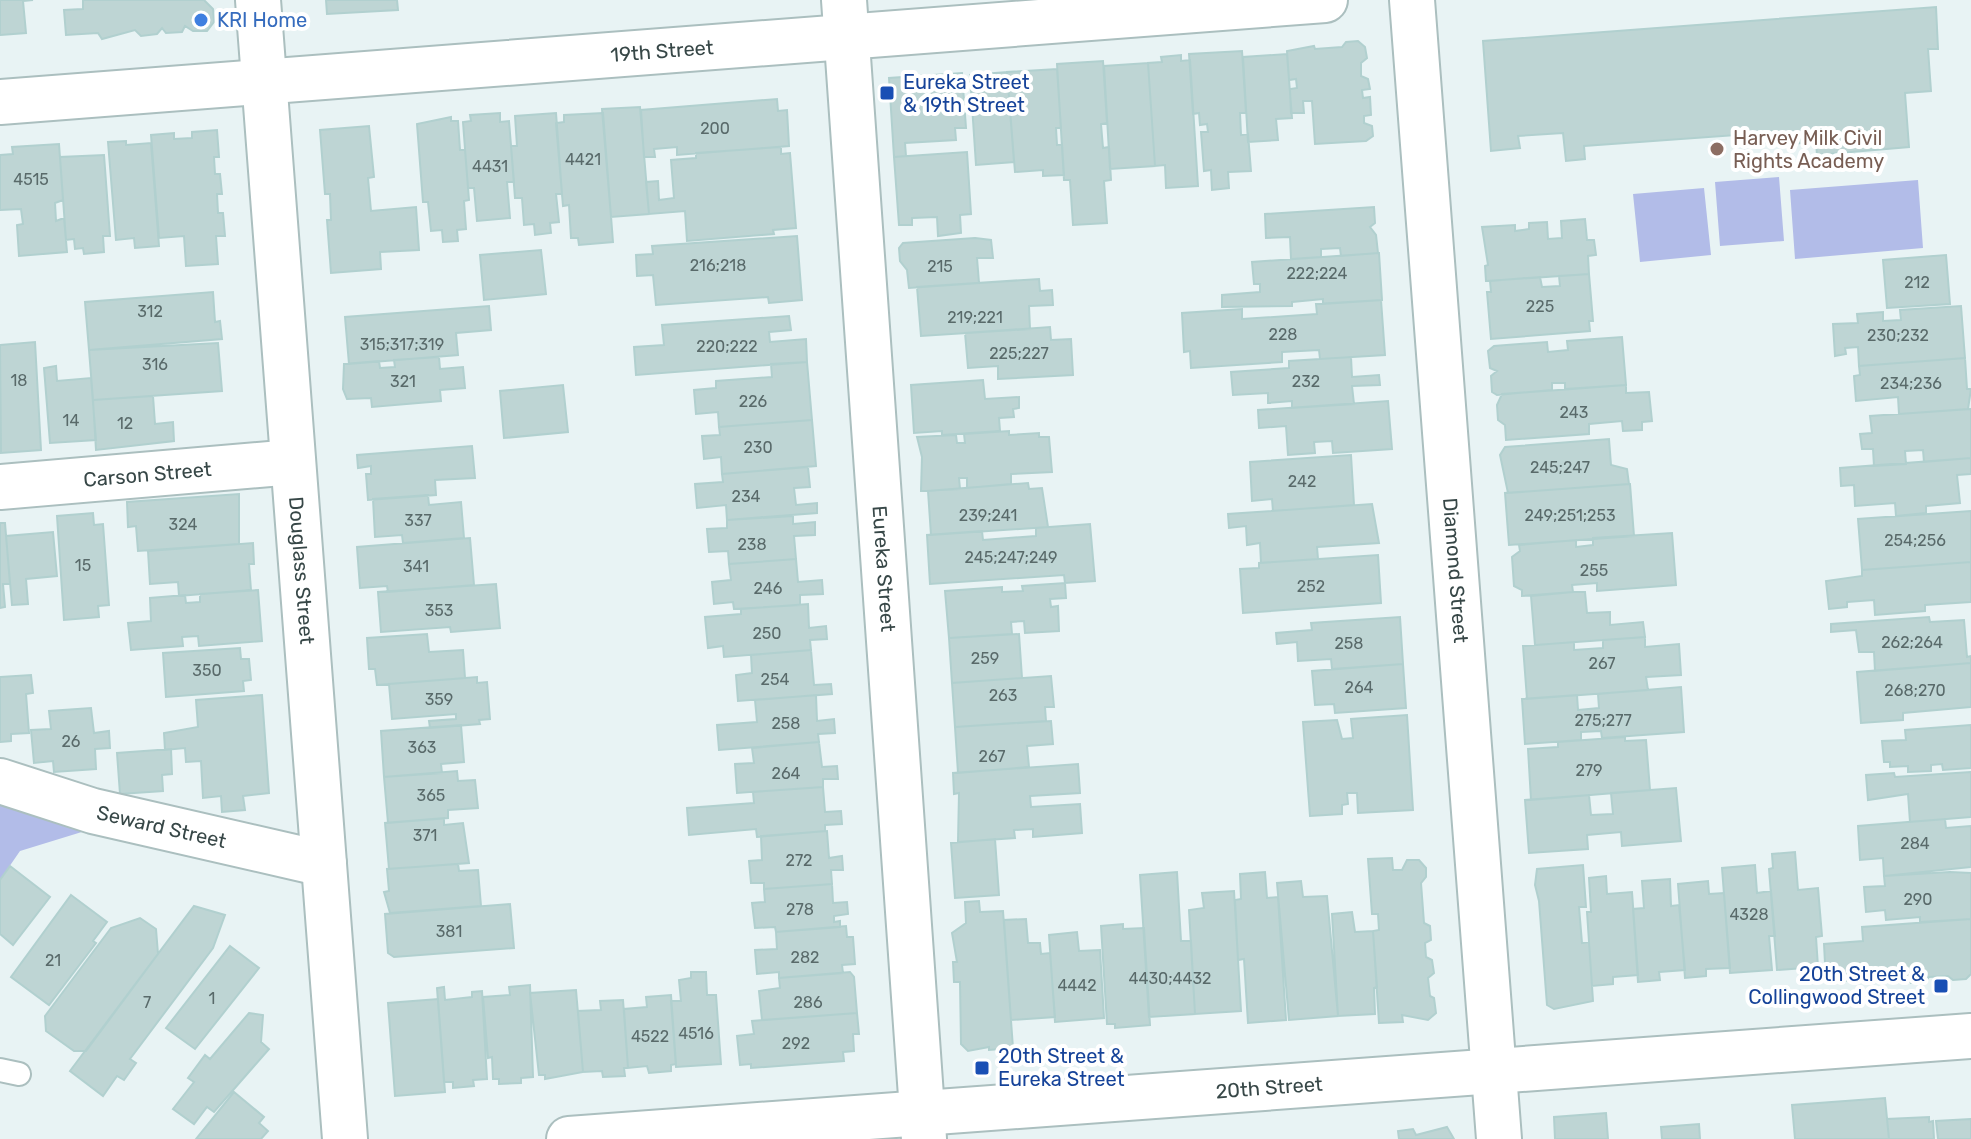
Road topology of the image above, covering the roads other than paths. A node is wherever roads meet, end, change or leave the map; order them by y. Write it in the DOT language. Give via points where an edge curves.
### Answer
graph roads {
  1 [pos="258,0"];
  2 [pos="1325,0"];
  3 [pos="1412,0"];
  4 [pos="845,18"];
  5 [pos="264,82"];
  6 [pos="0,102"];
  7 [pos="293,462"];
  8 [pos="0,487"];
  9 [pos="0,781"];
  10 [pos="324,864"];
  11 [pos="1971,1036"];
  12 [pos="1494,1073"];
  13 [pos="923,1127"];
  14 [pos="345,1139"];
  15 [pos="569,1139"];
  16 [pos="1499,1139"];
  1 -- 5 [label="street, Douglass Street"];
  2 -- 4 [label="street, 19th Street"];
  3 -- 12 [label="street, Diamond Street"];
  4 -- 5 [label="street, 19th Street"];
  4 -- 13 [label="street, Eureka Street"];
  5 -- 6 [label="street, 19th Street"];
  5 -- 7 [label="street, Douglass Street"];
  7 -- 8 [label="street, Carson Street"];
  7 -- 10 [label="street, Douglass Street"];
  9 -- 10 [label="street, Seward Street" via="93,811"];
  10 -- 14 [label="street, Douglass Street"];
  11 -- 12 [label="street, 20th Street"];
  12 -- 13 [label="street, 20th Street"];
  12 -- 16 [label="street, Diamond Street"];
  13 -- 15 [label="street, 20th Street"];
}
